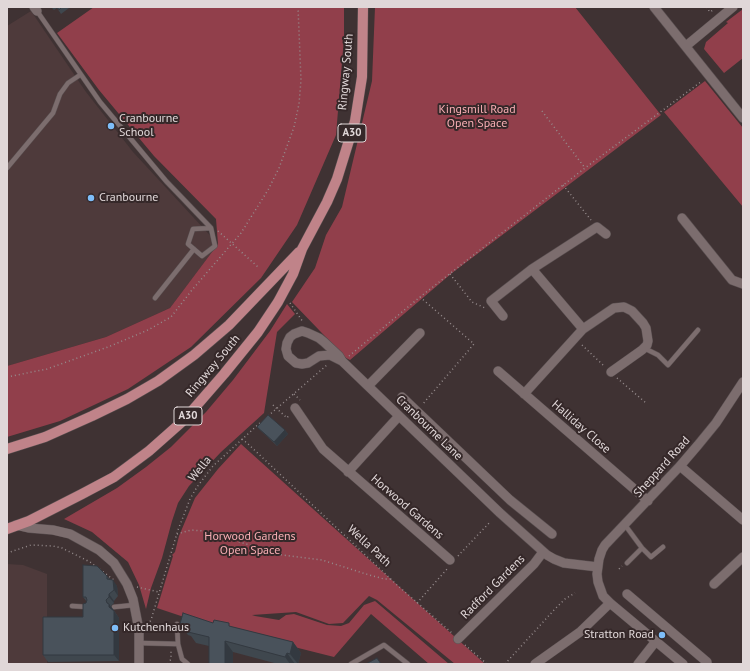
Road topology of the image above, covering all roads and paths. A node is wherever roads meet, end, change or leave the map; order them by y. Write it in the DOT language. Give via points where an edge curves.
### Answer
graph roads {
  1 [pos="298,7"];
  2 [pos="362,7"];
  3 [pos="654,7"];
  4 [pos="706,7"];
  5 [pos="733,7"];
  6 [pos="36,9"];
  7 [pos="713,10"];
  8 [pos="686,46"];
  9 [pos="80,74"];
  10 [pos="702,81"];
  11 [pos="542,110"];
  12 [pos="743,117"];
  13 [pos="7,168"];
  14 [pos="585,168"];
  15 [pos="563,185"];
  16 [pos="682,218"];
  17 [pos="597,227"];
  18 [pos="211,228"];
  19 [pos="220,231"];
  20 [pos="606,234"];
  21 [pos="232,243"];
  22 [pos="194,249"];
  23 [pos="302,249"];
  24 [pos="258,267"];
  25 [pos="532,269"];
  26 [pos="450,274"];
  27 [pos="743,284"];
  28 [pos="420,297"];
  29 [pos="155,298"];
  30 [pos="491,301"];
  31 [pos="290,303"];
  32 [pos="298,313"];
  33 [pos="503,316"];
  34 [pos="583,329"];
  35 [pos="698,330"];
  36 [pos="420,333"];
  37 [pos="644,348"];
  38 [pos="344,359"];
  39 [pos="328,365"];
  40 [pos="498,372"];
  41 [pos="611,372"];
  42 [pos="7,378"];
  43 [pos="743,382"];
  44 [pos="368,386"];
  45 [pos="524,394"];
  46 [pos="402,397"];
  47 [pos="273,405"];
  48 [pos="277,408"];
  49 [pos="295,408"];
  50 [pos="417,411"];
  51 [pos="399,416"];
  52 [pos="287,418"];
  53 [pos="242,439"];
  54 [pos="7,449"];
  55 [pos="680,466"];
  56 [pos="348,472"];
  57 [pos="510,500"];
  58 [pos="648,500"];
  59 [pos="500,513"];
  60 [pos="743,520"];
  61 [pos="625,525"];
  62 [pos="12,527"];
  63 [pos="177,534"];
  64 [pos="552,534"];
  65 [pos="663,547"];
  66 [pos="642,548"];
  67 [pos="543,552"];
  68 [pos="7,553"];
  69 [pos="743,557"];
  70 [pos="450,560"];
  71 [pos="627,563"];
  72 [pos="598,567"];
  73 [pos="622,567"];
  74 [pos="619,569"];
  75 [pos="391,579"];
  76 [pos="119,583"];
  77 [pos="714,584"];
  78 [pos="134,586"];
  79 [pos="159,592"];
  80 [pos="575,592"];
  81 [pos="626,594"];
  82 [pos="610,603"];
  83 [pos="134,605"];
  84 [pos="72,606"];
  85 [pos="88,607"];
  86 [pos="114,607"];
  87 [pos="178,624"];
  88 [pos="139,630"];
  89 [pos="458,639"];
  90 [pos="656,641"];
  91 [pos="139,643"];
  92 [pos="178,644"];
  93 [pos="171,650"];
  94 [pos="139,664"];
  95 [pos="168,664"];
  96 [pos="188,664"];
  97 [pos="351,664"];
  98 [pos="408,664"];
  99 [pos="487,664"];
  100 [pos="505,664"];
  101 [pos="535,664"];
  102 [pos="638,664"];
  103 [pos="683,664"];
  104 [pos="707,664"];
  1 -- 21 [label="path" via="301,80 294,127 268,190"];
  2 -- 23 [label="main road, Ringway South / A30" via="362,77 355,121 335,185"];
  3 -- 8 [label="street"];
  4 -- 7 [label="path" via="710,12"];
  5 -- 8 [label="street"];
  6 -- 9 [label="lane"];
  8 -- 12 [label="street"];
  9 -- 13 [label="lane" via="60,94 53,112"];
  9 -- 18 [label="lane" via="136,146"];
  10 -- 14 [label="path"];
  11 -- 14 [label="path"];
  14 -- 15 [label="path"];
  15 -- 17 [label="path"];
  15 -- 26 [label="path"];
  16 -- 27 [label="street" via="732,280"];
  17 -- 20 [label="street"];
  17 -- 25 [label="street"];
  18 -- 22 [label="lane" via="193,229 188,244"];
  18 -- 22 [label="lane" via="215,246 202,256"];
  19 -- 21 [label="path"];
  21 -- 24 [label="path"];
  21 -- 42 [label="path" via="171,317 108,347 47,369"];
  22 -- 29 [label="lane"];
  23 -- 54 [label="main road, Ringway South / A30" via="229,326 158,381 92,416 45,437"];
  23 -- 62 [label="main road, Ringway South / A30" via="293,274 258,332 184,420 114,477"];
  25 -- 30 [label="street"];
  25 -- 34 [label="street"];
  26 -- 28 [label="path"];
  26 -- 30 [label="path" via="472,302 484,308"];
  28 -- 38 [label="path"];
  28 -- 50 [label="path" via="474,344"];
  30 -- 33 [label="street"];
  31 -- 32 [label="path"];
  34 -- 37 [label="street" via="614,308 624,307 632,311 646,328 648,340"];
  34 -- 45 [label="street"];
  35 -- 37 [label="lane" via="668,365 658,355"];
  36 -- 44 [label="street"];
  37 -- 41 [label="street"];
  38 -- 38 [label="street, Cranbourne Lane" via="330,355 319,356 308,363 296,363 288,356 287,343 290,337 302,331 319,338"];
  38 -- 44 [label="street, Cranbourne Lane"];
  39 -- 48 [label="path, Wella"];
  40 -- 45 [label="street, Halliday Close"];
  43 -- 55 [label="street, Sheppard Road" via="716,423"];
  44 -- 51 [label="street, Cranbourne Lane"];
  45 -- 58 [label="street, Halliday Close"];
  46 -- 50 [label="street, Cranbourne Lane"];
  47 -- 48 [label="path"];
  48 -- 52 [label="path"];
  48 -- 53 [label="path, Wella"];
  49 -- 56 [label="street, Horwood Gardens" via="323,449"];
  50 -- 57 [label="street, Cranbourne Lane"];
  51 -- 56 [label="street"];
  51 -- 59 [label="street, Cranbourne Lane"];
  53 -- 63 [label="path, Wella" via="213,466 197,487 184,512"];
  53 -- 75 [label="path, Wella Path"];
  55 -- 58 [label="street, Sheppard Road"];
  55 -- 60 [label="street"];
  56 -- 70 [label="street, Horwood Gardens"];
  57 -- 59 [label="street"];
  57 -- 64 [label="street, Cranbourne Lane"];
  58 -- 61 [label="street, Sheppard Road"];
  59 -- 67 [label="street, Cranbourne Lane"];
  61 -- 66 [label="lane"];
  61 -- 72 [label="street, Sheppard Road" via="602,550"];
  62 -- 83 [label="street" via="60,532 99,550 120,572"];
  63 -- 75 [label="path" via="192,530 204,531 282,555 322,560"];
  63 -- 79 [label="path, Wella"];
  65 -- 66 [label="lane" via="651,557"];
  66 -- 71 [label="lane"];
  67 -- 72 [label="street, Cranbourne Lane" via="564,563"];
  67 -- 89 [label="street, Radford Gardens"];
  68 -- 76 [label="path" via="31,545 62,548 90,562"];
  69 -- 77 [label="street"];
  72 -- 82 [label="street" via="598,582 603,596"];
  73 -- 74 [label="path"];
  75 -- 89 [label="path, Wella Path"];
  78 -- 79 [label="path"];
  79 -- 88 [label="path, Wella" via="149,625"];
  80 -- 100 [label="path" via="558,606"];
  81 -- 104 [label="street"];
  82 -- 90 [label="street"];
  82 -- 101 [label="street" via="580,632"];
  83 -- 86 [label="lane"];
  83 -- 88 [label="street"];
  84 -- 85 [label="lane"];
  87 -- 92 [label="lane"];
  88 -- 91 [label="street"];
  89 -- 99 [label="path, Wella Path"];
  90 -- 102 [label="street"];
  90 -- 103 [label="street"];
  91 -- 92 [label="lane"];
  91 -- 94 [label="street"];
  92 -- 96 [label="lane" via="182,658"];
  93 -- 95 [label="path"];
  97 -- 98 [label="lane" via="384,645"];
}
